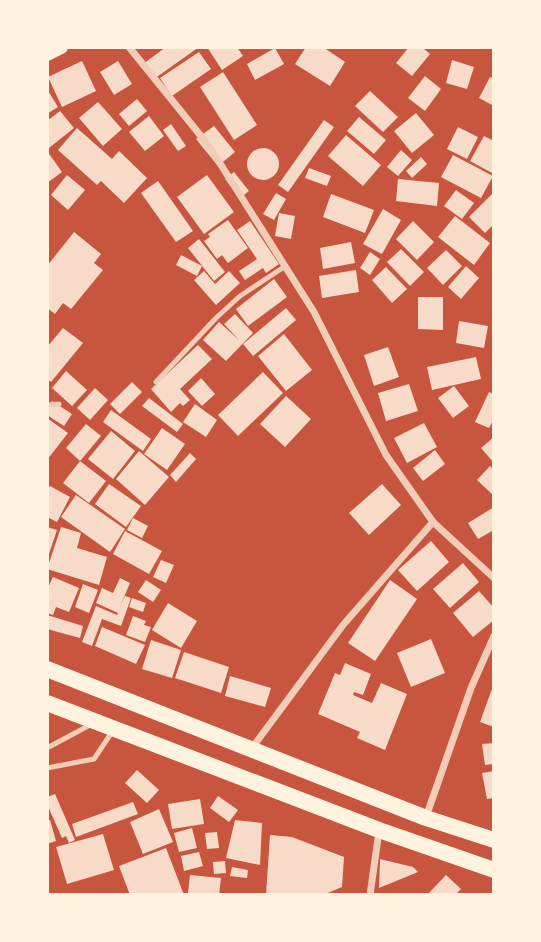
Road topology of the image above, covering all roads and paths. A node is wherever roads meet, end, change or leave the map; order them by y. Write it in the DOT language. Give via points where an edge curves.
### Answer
graph roads {
  1 [pos="61,47"];
  2 [pos="129,47"];
  3 [pos="47,54"];
  4 [pos="284,267"];
  5 [pos="156,382"];
  6 [pos="59,404"];
  7 [pos="47,405"];
  8 [pos="433,522"];
  9 [pos="494,578"];
  10 [pos="494,636"];
  11 [pos="47,669"];
  12 [pos="47,703"];
  13 [pos="96,722"];
  14 [pos="114,729"];
  15 [pos="47,748"];
  16 [pos="251,749"];
  17 [pos="47,768"];
  18 [pos="426,818"];
  19 [pos="379,830"];
  20 [pos="494,840"];
  21 [pos="494,870"];
  22 [pos="370,895"];
  1 -- 3 [label="main road"];
  2 -- 4 [label="street" via="209,145"];
  4 -- 5 [label="lane" via="240,296"];
  4 -- 8 [label="street" via="314,312 386,456"];
  6 -- 7 [label="lane"];
  8 -- 9 [label="street"];
  8 -- 16 [label="street" via="343,625"];
  10 -- 18 [label="street"];
  11 -- 16 [label="main road"];
  12 -- 13 [label="main road"];
  13 -- 14 [label="main road"];
  13 -- 15 [label="lane"];
  14 -- 17 [label="lane" via="94,759"];
  14 -- 19 [label="main road"];
  16 -- 18 [label="main road"];
  18 -- 20 [label="main road"];
  19 -- 21 [label="main road"];
  19 -- 22 [label="street"];
}
